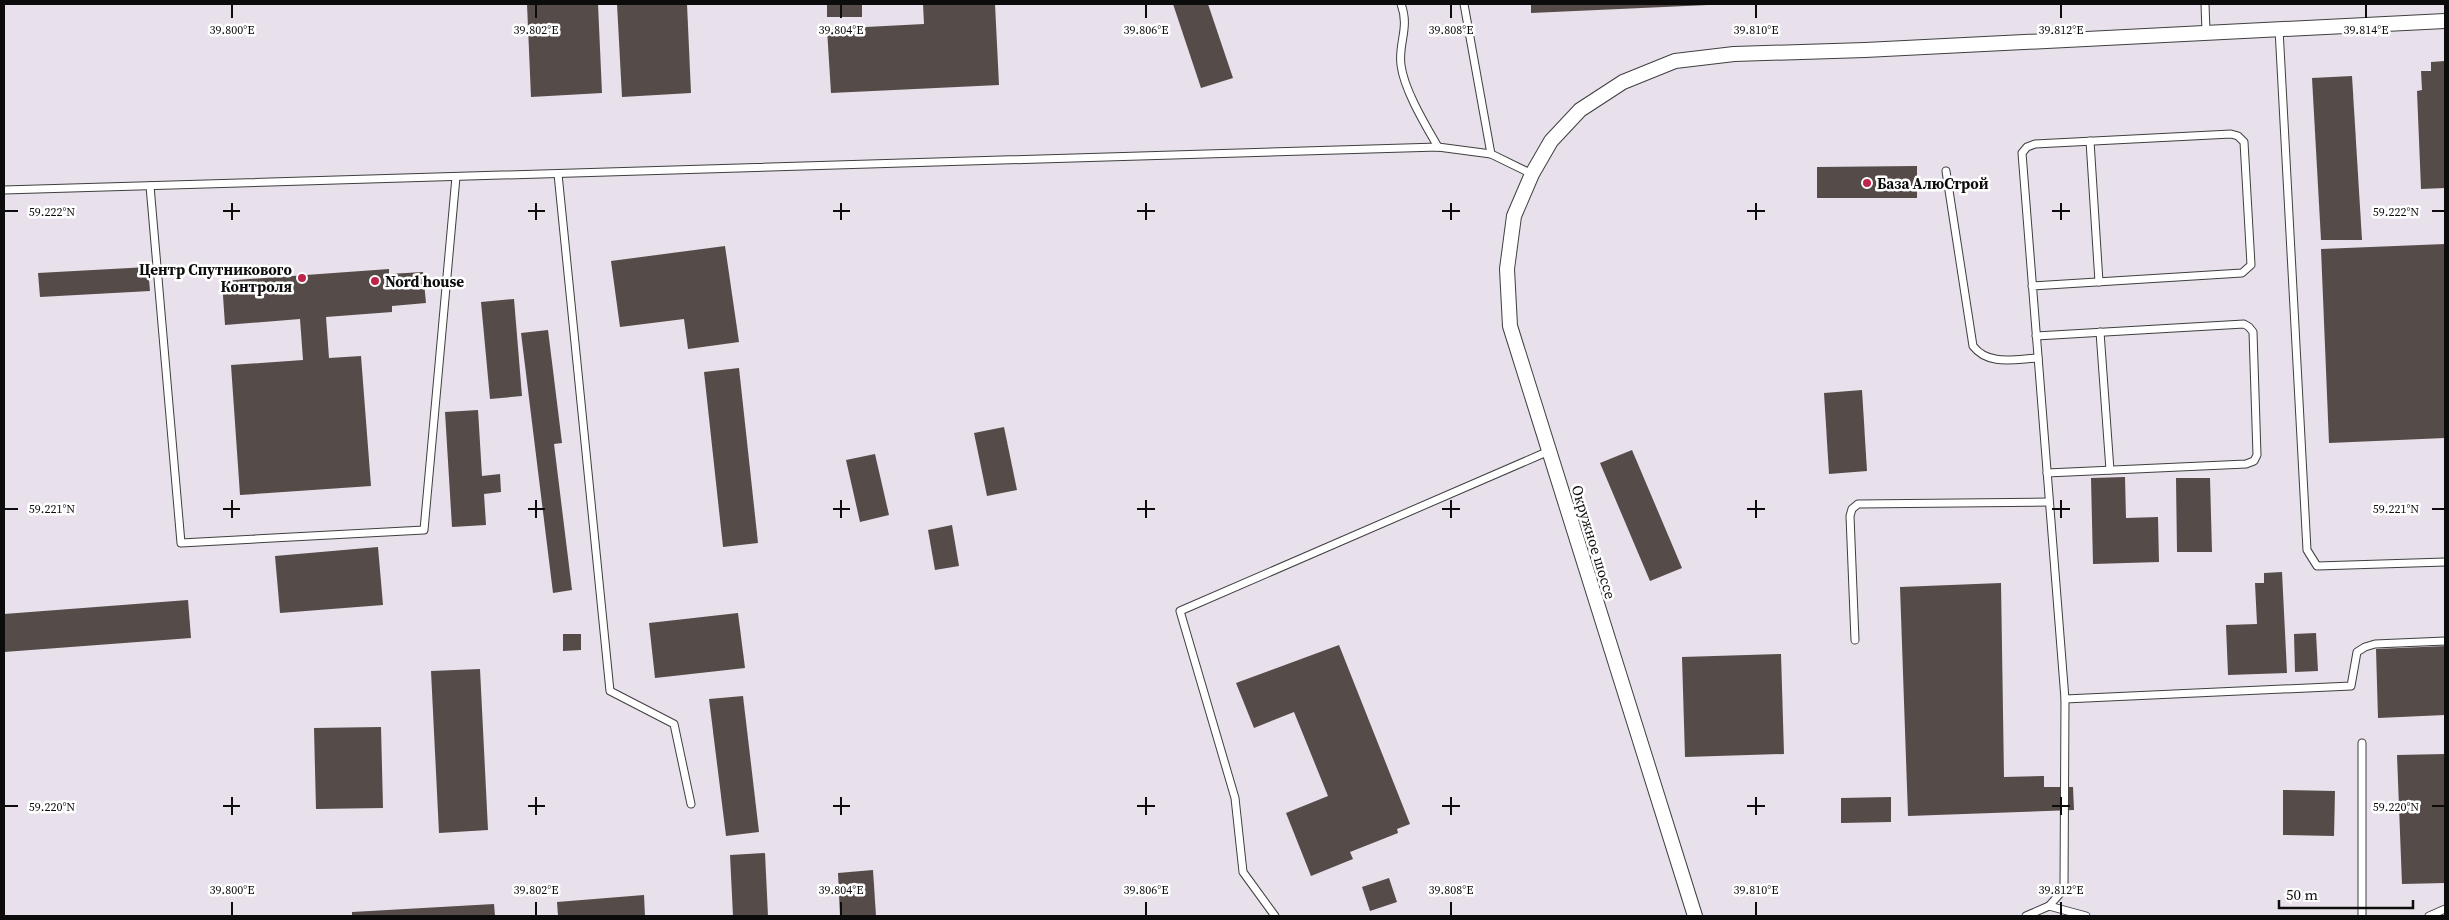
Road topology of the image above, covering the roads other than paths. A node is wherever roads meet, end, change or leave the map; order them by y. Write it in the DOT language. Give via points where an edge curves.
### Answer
graph roads {
  1 [pos="1400,4"];
  2 [pos="1464,4"];
  3 [pos="2204,4"];
  4 [pos="2445,21"];
  5 [pos="2279,29"];
  6 [pos="2206,32"];
  7 [pos="2090,141"];
  8 [pos="1438,147"];
  9 [pos="1491,154"];
  10 [pos="1946,171"];
  11 [pos="558,174"];
  12 [pos="1532,174"];
  13 [pos="456,177"];
  14 [pos="150,186"];
  15 [pos="4,190"];
  16 [pos="2099,282"];
  17 [pos="2032,286"];
  18 [pos="2100,332"];
  19 [pos="2036,336"];
  20 [pos="2038,358"];
  21 [pos="1549,450"];
  22 [pos="2110,470"];
  23 [pos="2047,472"];
  24 [pos="2049,502"];
  25 [pos="2445,562"];
  26 [pos="1855,640"];
  27 [pos="2445,641"];
  28 [pos="2065,698"];
  29 [pos="2362,743"];
  30 [pos="691,804"];
  31 [pos="2049,906"];
  32 [pos="2445,909"];
  33 [pos="1275,916"];
  34 [pos="1695,916"];
  35 [pos="2026,916"];
  36 [pos="2086,916"];
  37 [pos="2362,916"];
  38 [pos="2429,916"];
  1 -- 8 [label="lane" via="1406,17 1401,65 1418,113"];
  2 -- 9 [label="lane"];
  3 -- 6 [label="lane"];
  4 -- 5 [label="street, Окружное шоссе"];
  5 -- 6 [label="street, Окружное шоссе"];
  5 -- 25 [label="lane" via="2307,550 2317,566"];
  6 -- 12 [label="street, Окружное шоссе" via="1734,54 1675,61 1623,82 1580,110 1551,141"];
  7 -- 16 [label="lane"];
  7 -- 16 [label="lane" via="2231,134 2244,142 2251,265 2247,270 2242,273"];
  7 -- 17 [label="lane" via="2035,144 2022,154"];
  8 -- 9 [label="lane"];
  8 -- 11 [label="lane"];
  9 -- 12 [label="lane"];
  10 -- 20 [label="lane" via="1973,346 1990,360"];
  11 -- 13 [label="lane"];
  11 -- 30 [label="lane" via="610,691 674,724"];
  12 -- 21 [label="street, Окружное шоссе" via="1514,216 1507,269 1510,326"];
  13 -- 14 [label="lane"];
  13 -- 14 [label="lane" via="424,530 181,543"];
  14 -- 15 [label="lane"];
  16 -- 17 [label="lane"];
  17 -- 19 [label="lane"];
  18 -- 19 [label="lane"];
  18 -- 22 [label="lane"];
  18 -- 22 [label="lane" via="2244,324 2252,332 2257,455 2254,461"];
  19 -- 20 [label="lane"];
  20 -- 23 [label="lane"];
  21 -- 33 [label="lane" via="1180,610 1235,798 1243,872"];
  21 -- 34 [label="street, Окружное шоссе"];
  22 -- 23 [label="lane"];
  23 -- 24 [label="lane"];
  24 -- 26 [label="lane" via="1858,504 1850,516"];
  24 -- 28 [label="lane"];
  27 -- 28 [label="lane" via="2365,646 2357,652 2351,686"];
  28 -- 31 [label="lane" via="2064,890"];
  29 -- 37 [label="lane"];
  31 -- 35 [label="lane"];
  31 -- 36 [label="lane"];
  32 -- 38 [label="lane"];
}
